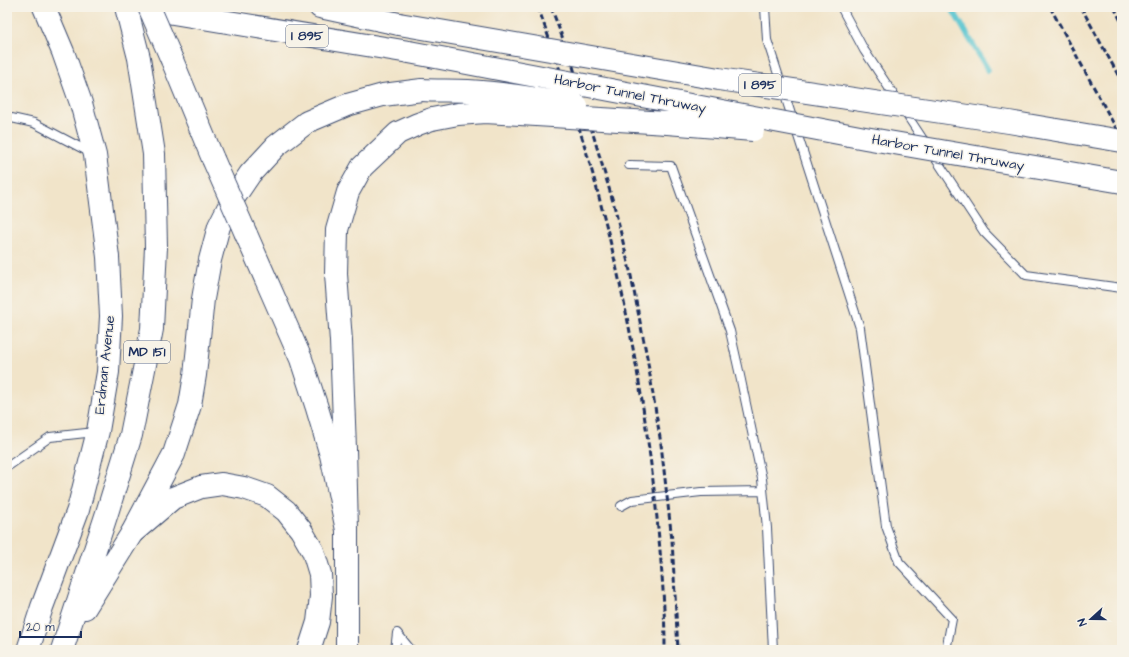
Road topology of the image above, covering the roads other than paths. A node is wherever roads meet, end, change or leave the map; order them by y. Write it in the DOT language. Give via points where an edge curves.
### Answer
graph roads {
  1 [pos="44,7"];
  2 [pos="126,7"];
  3 [pos="137,7"];
  4 [pos="149,7"];
  5 [pos="320,7"];
  6 [pos="765,7"];
  7 [pos="841,7"];
  8 [pos="7,117"];
  9 [pos="667,123"];
  10 [pos="866,138"];
  11 [pos="1122,141"];
  12 [pos="95,155"];
  13 [pos="629,165"];
  14 [pos="1122,182"];
  15 [pos="1122,288"];
  16 [pos="98,431"];
  17 [pos="7,467"];
  18 [pos="763,491"];
  19 [pos="621,506"];
  20 [pos="347,530"];
  21 [pos="132,533"];
  22 [pos="64,643"];
  23 [pos="28,650"];
  24 [pos="309,650"];
  25 [pos="347,650"];
  26 [pos="396,650"];
  27 [pos="411,650"];
  28 [pos="773,650"];
  29 [pos="946,650"];
  1 -- 12 [label="main road, Erdman Avenue / MD 151" via="81,103"];
  2 -- 22 [label="main road, MD 151" via="139,58 154,154 156,247 152,329 132,435"];
  3 -- 10 [label="main road, Harbor Tunnel Thruway / I 895, bridge" via="409,52"];
  4 -- 20 [label="main road, bridge" via="301,359 331,455"];
  5 -- 11 [label="main road, Harbor Tunnel Thruway / I 895, bridge" via="399,24 719,79"];
  6 -- 29 [label="lane" via="767,40 860,328 886,526 899,562 952,619"];
  7 -- 15 [label="lane" via="864,50 984,232 1026,275"];
  8 -- 12 [label="lane" via="34,123"];
  9 -- 10 [label="main road, bridge"];
  9 -- 20 [label="main road, bridge" via="485,112 458,114 432,119 398,133 362,167 348,192 337,230 336,274 345,433"];
  9 -- 21 [label="main road, bridge" via="540,99 468,91 422,90 383,95 347,105 307,122 276,146 250,174 230,202 219,226 203,299 190,405 174,454"];
  10 -- 14 [label="main road, Harbor Tunnel Thruway / I 895, bridge"];
  12 -- 16 [label="main road, Erdman Avenue / MD 151" via="108,257 111,316 108,372"];
  13 -- 18 [label="lane" via="671,166 730,331"];
  16 -- 17 [label="lane" via="50,437"];
  16 -- 23 [label="main road, Erdman Avenue / MD 151" via="78,510"];
  18 -- 19 [label="lane" via="701,492 632,500"];
  18 -- 28 [label="lane" via="768,528"];
  20 -- 25 [label="main road"];
  21 -- 22 [label="main road"];
  21 -- 24 [label="main road" via="173,498 201,487 222,484 267,496 286,511 301,530 313,551 320,574 318,622"];
  26 -- 27 [label="lane" via="397,633"];
}
